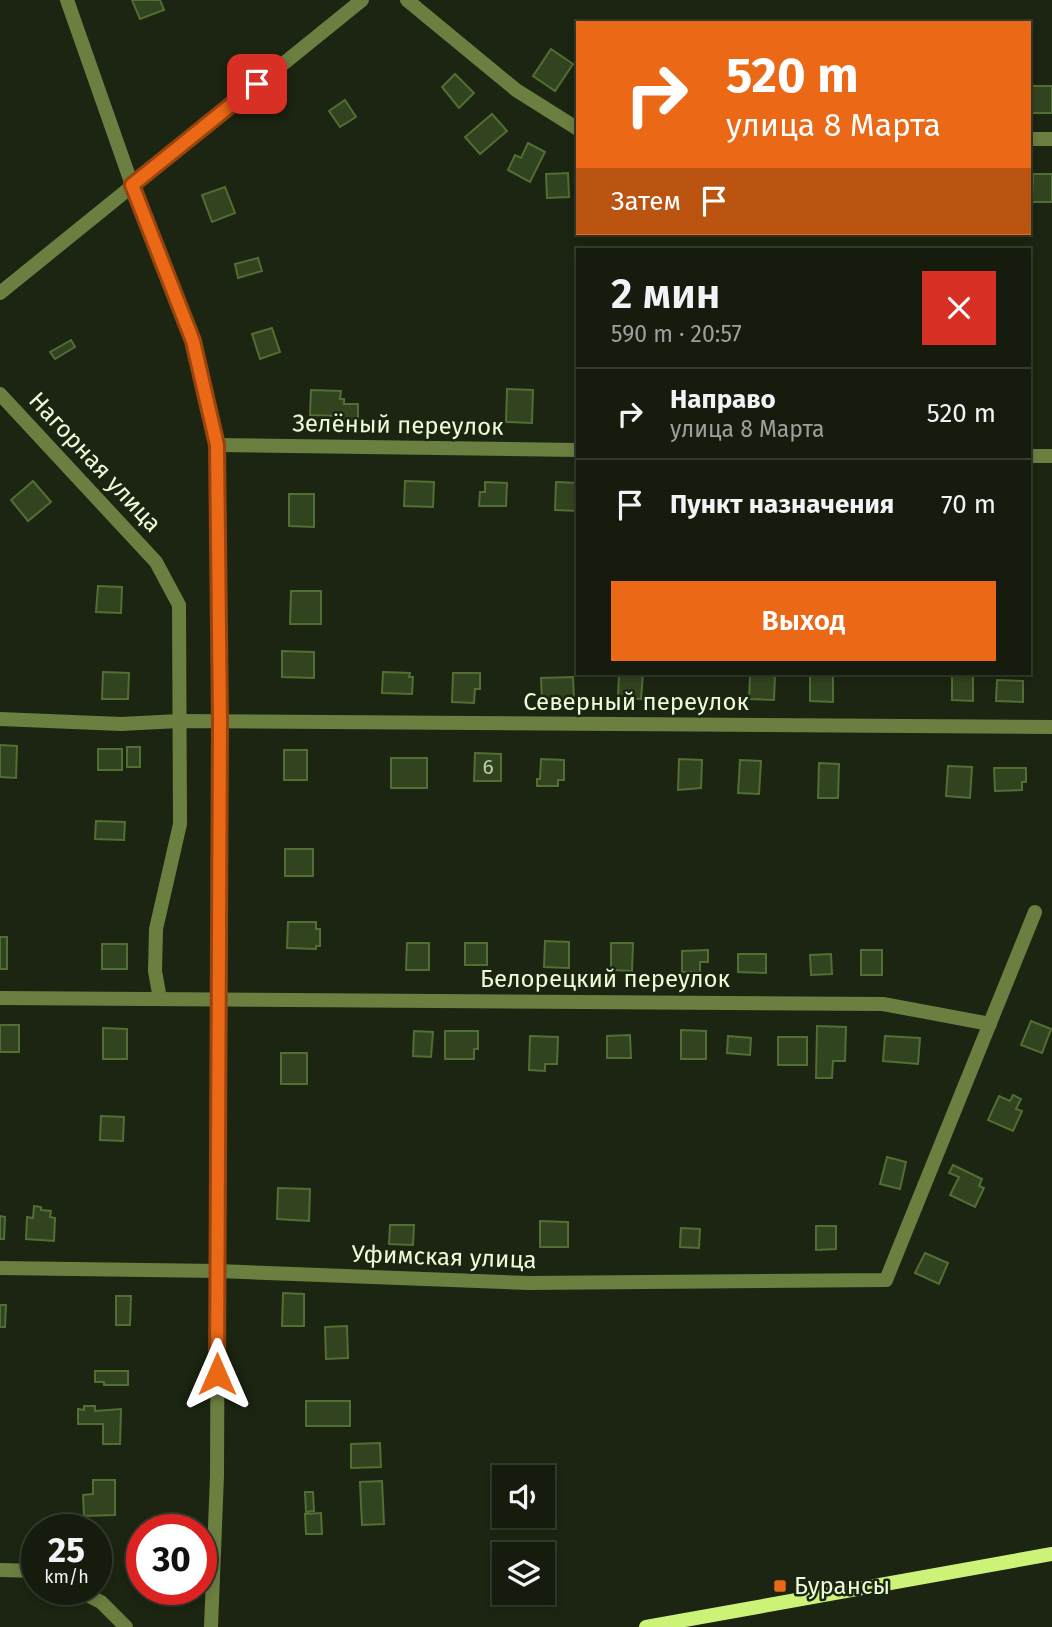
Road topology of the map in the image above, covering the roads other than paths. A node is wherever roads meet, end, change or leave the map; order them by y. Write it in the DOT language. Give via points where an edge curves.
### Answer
graph roads {
  1 [pos="67,0"];
  2 [pos="362,0"];
  3 [pos="407,0"];
  4 [pos="576,128"];
  5 [pos="1031,139"];
  6 [pos="1052,139"];
  7 [pos="132,185"];
  8 [pos="0,293"];
  9 [pos="0,394"];
  10 [pos="217,445"];
  11 [pos="576,450"];
  12 [pos="1031,456"];
  13 [pos="1052,456"];
  14 [pos="0,719"];
  15 [pos="179,721"];
  16 [pos="220,722"];
  17 [pos="1052,727"];
  18 [pos="1035,912"];
  19 [pos="0,999"];
  20 [pos="160,999"];
  21 [pos="218,999"];
  22 [pos="990,1024"];
  23 [pos="0,1268"];
  24 [pos="218,1271"];
  25 [pos="1052,1554"];
  26 [pos="0,1570"];
  27 [pos="21,1571"];
  28 [pos="104,1605"];
  29 [pos="126,1627"];
  30 [pos="211,1627"];
  31 [pos="646,1627"];
  1 -- 7 [label="street"];
  2 -- 7 [label="street"];
  3 -- 4 [label="street" via="516,90"];
  5 -- 6 [label="street"];
  7 -- 8 [label="street"];
  7 -- 10 [label="street" via="193,341"];
  9 -- 15 [label="street, Нагорная улица" via="156,562 179,605"];
  10 -- 11 [label="street, Зелёный переулок"];
  10 -- 16 [label="street"];
  12 -- 13 [label="street"];
  14 -- 15 [label="street, Северный переулок" via="121,724"];
  15 -- 16 [label="street, Северный переулок"];
  15 -- 20 [label="street, Нагорная улица" via="180,824 156,929"];
  16 -- 17 [label="street, Северный переулок"];
  16 -- 21 [label="street"];
  18 -- 22 [label="street"];
  19 -- 20 [label="street, Белорецкий переулок"];
  20 -- 21 [label="street, Белорецкий переулок"];
  21 -- 22 [label="street, Белорецкий переулок" via="883,1004"];
  21 -- 24 [label="street"];
  22 -- 24 [label="street, Уфимская улица" via="886,1280 528,1283"];
  23 -- 24 [label="street, Уфимская улица"];
  24 -- 30 [label="street"];
  25 -- 31 [label="main road"];
  26 -- 27 [label="street"];
  28 -- 29 [label="street"];
}
